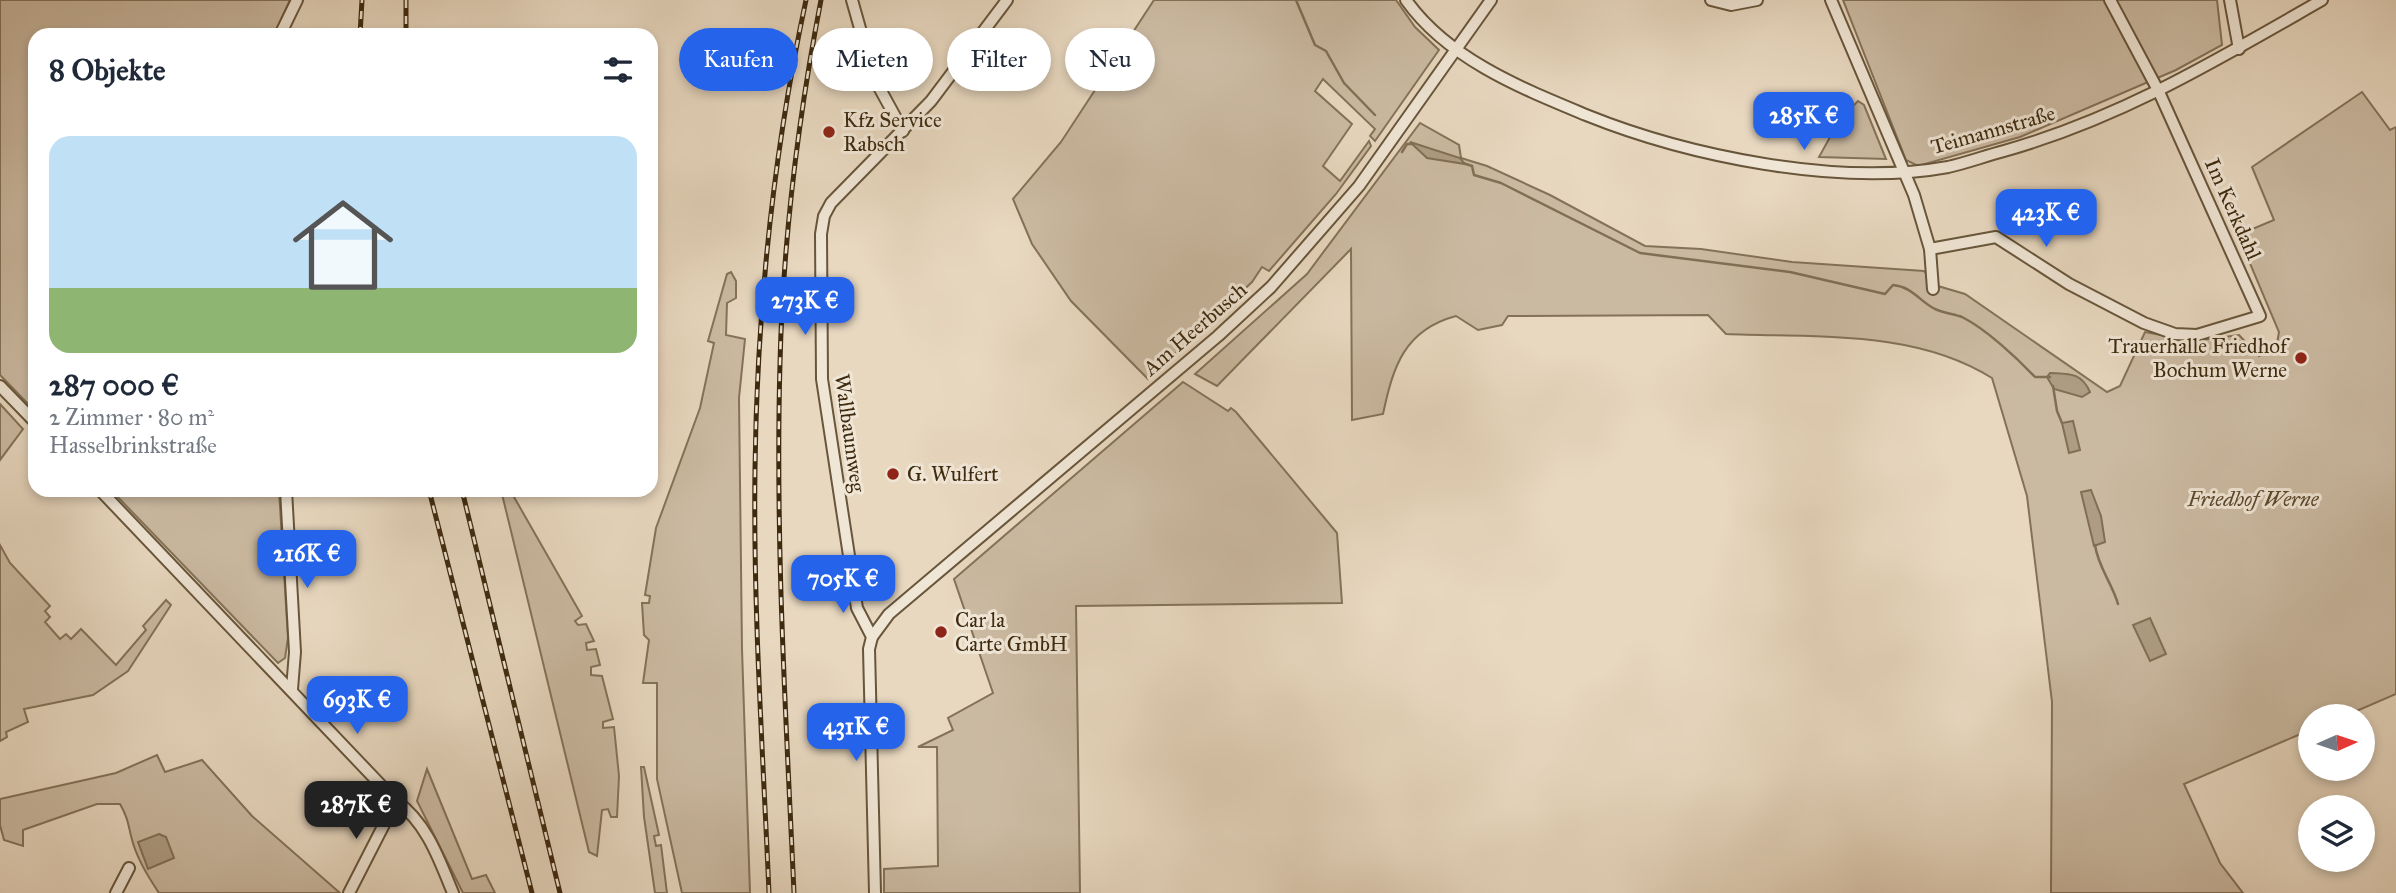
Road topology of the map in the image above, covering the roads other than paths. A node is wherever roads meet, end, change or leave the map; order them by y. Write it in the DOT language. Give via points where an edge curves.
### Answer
graph roads {
  1 [pos="296,0"];
  2 [pos="852,0"];
  3 [pos="1007,0"];
  4 [pos="1406,0"];
  5 [pos="1491,0"];
  6 [pos="1711,0"];
  7 [pos="1756,0"];
  8 [pos="1831,0"];
  9 [pos="2110,0"];
  10 [pos="2230,0"];
  11 [pos="2322,0"];
  12 [pos="283,28"];
  13 [pos="1456,48"];
  14 [pos="2239,49"];
  15 [pos="2159,92"];
  16 [pos="903,131"];
  17 [pos="1903,171"];
  18 [pos="1930,249"];
  19 [pos="1933,289"];
  20 [pos="0,386"];
  21 [pos="28,415"];
  22 [pos="107,497"];
  23 [pos="286,497"];
  24 [pos="872,637"];
  25 [pos="292,690"];
  26 [pos="396,801"];
  27 [pos="129,869"];
  28 [pos="116,893"];
  29 [pos="349,893"];
  30 [pos="453,893"];
  31 [pos="875,893"];
  1 -- 12 [label="street"];
  2 -- 16 [label="street" via="874,78"];
  3 -- 16 [label="street, Wallbaumweg"];
  4 -- 13 [label="street, Teimannstraße"];
  5 -- 13 [label="street, Am Heerbusch"];
  6 -- 7 [label="street" via="1731,5"];
  8 -- 17 [label="street"];
  9 -- 15 [label="street"];
  10 -- 14 [label="street"];
  11 -- 14 [label="street, Teimannstraße"];
  13 -- 17 [label="street, Teimannstraße" via="1489,70 1557,103 1678,145 1814,170"];
  13 -- 24 [label="street, Am Heerbusch" via="1359,186 1271,287 889,614"];
  14 -- 15 [label="street, Teimannstraße"];
  15 -- 17 [label="street, Teimannstraße" via="2024,145 1948,167"];
  15 -- 18 [label="street, Im Kerkdahl" via="2260,316 2197,335 2175,334 2069,284 1996,237"];
  16 -- 24 [label="street, Wallbaumweg" via="831,203 821,234 822,379 857,608"];
  17 -- 18 [label="street"];
  18 -- 19 [label="street"];
  20 -- 21 [label="street"];
  22 -- 25 [label="street"];
  23 -- 25 [label="street" via="295,652"];
  24 -- 31 [label="street"];
  25 -- 26 [label="street"];
  26 -- 29 [label="street"];
  26 -- 30 [label="street" via="421,825"];
  27 -- 28 [label="street"];
}
